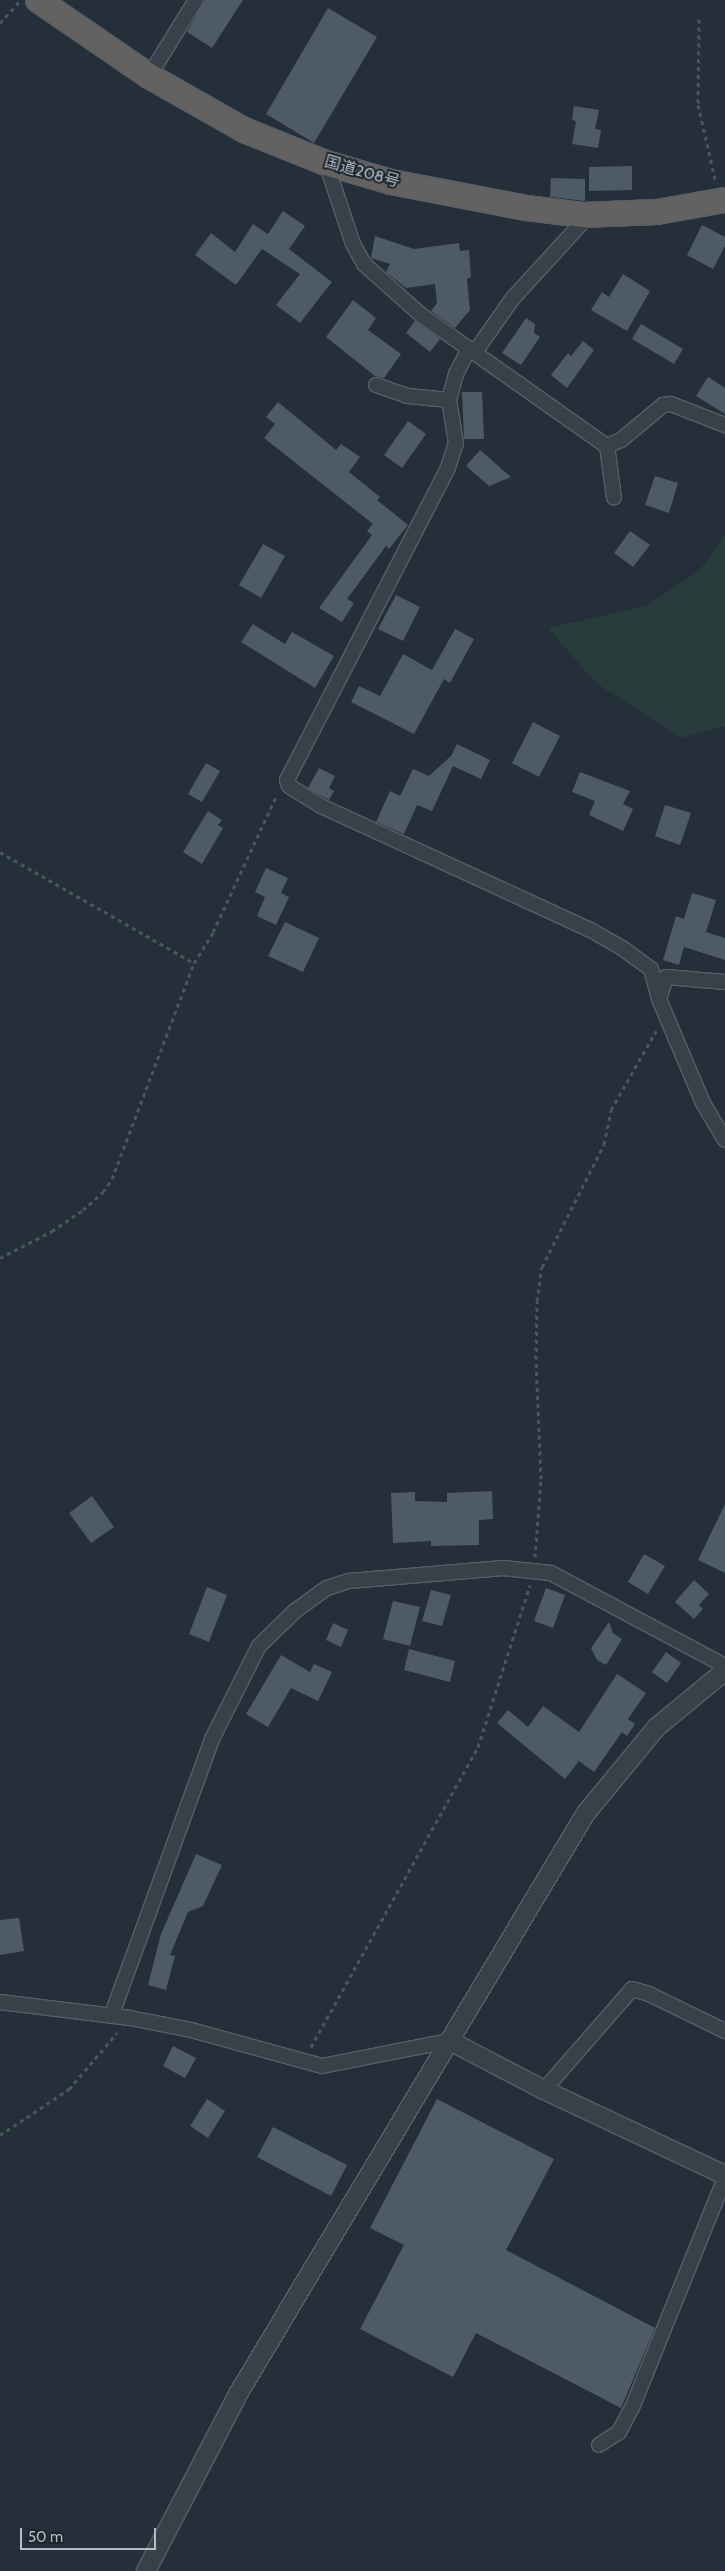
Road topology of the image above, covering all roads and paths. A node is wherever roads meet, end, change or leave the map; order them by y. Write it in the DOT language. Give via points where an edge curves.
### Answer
graph roads {
  1 [pos="21,0"];
  2 [pos="38,0"];
  3 [pos="196,0"];
  4 [pos="700,19"];
  5 [pos="0,22"];
  6 [pos="149,76"];
  7 [pos="326,163"];
  8 [pos="723,200"];
  9 [pos="583,215"];
  10 [pos="472,350"];
  11 [pos="376,385"];
  12 [pos="450,400"];
  13 [pos="725,425"];
  14 [pos="607,446"];
  15 [pos="614,498"];
  16 [pos="289,786"];
  17 [pos="0,852"];
  18 [pos="194,963"];
  19 [pos="725,982"];
  20 [pos="659,999"];
  21 [pos="666,1013"];
  22 [pos="725,1140"];
  23 [pos="0,1258"];
  24 [pos="534,1572"];
  25 [pos="725,1666"];
  26 [pos="725,1671"];
  27 [pos="0,2002"];
  28 [pos="112,2014"];
  29 [pos="130,2018"];
  30 [pos="725,2031"];
  31 [pos="450,2041"];
  32 [pos="303,2060"];
  33 [pos="544,2090"];
  34 [pos="0,2135"];
  35 [pos="725,2177"];
  36 [pos="599,2445"];
  37 [pos="146,2571"];
  1 -- 5 [label="path"];
  2 -- 6 [label="highway, 国道208号"];
  3 -- 6 [label="street"];
  4 -- 8 [label="path" via="698,105"];
  6 -- 7 [label="highway, 国道208号" via="244,130"];
  7 -- 9 [label="highway, 国道208号" via="426,189"];
  7 -- 10 [label="street" via="353,244 364,264 421,315"];
  8 -- 9 [label="highway, 国道208号" via="657,212"];
  9 -- 10 [label="street" via="580,225 512,298"];
  10 -- 12 [label="street" via="456,374"];
  10 -- 14 [label="street"];
  11 -- 12 [label="street" via="408,396"];
  12 -- 16 [label="street" via="456,443 448,468 287,780"];
  13 -- 14 [label="street" via="671,404 663,405 621,440"];
  14 -- 15 [label="street"];
  16 -- 18 [label="path" via="281,786 213,932"];
  16 -- 20 [label="street" via="321,806 622,948 650,969"];
  17 -- 18 [label="path"];
  18 -- 23 [label="path" via="112,1178 103,1192 52,1231"];
  19 -- 20 [label="street" via="666,977"];
  20 -- 21 [label="street"];
  21 -- 22 [label="street" via="704,1104"];
  21 -- 24 [label="path" via="611,1110 604,1144 542,1267 537,1301 536,1359 541,1479"];
  24 -- 25 [label="street" via="551,1573 596,1595"];
  24 -- 28 [label="street" via="503,1568 349,1581 327,1588 295,1611 259,1646 212,1739"];
  24 -- 32 [label="path" via="478,1747"];
  26 -- 31 [label="street" via="656,1727 586,1812 477,1990"];
  27 -- 28 [label="street"];
  28 -- 29 [label="street"];
  29 -- 32 [label="street" via="191,2030"];
  29 -- 34 [label="path" via="69,2089"];
  30 -- 33 [label="street" via="632,1989"];
  31 -- 32 [label="street" via="322,2066"];
  31 -- 33 [label="street"];
  31 -- 37 [label="street" via="238,2394"];
  33 -- 35 [label="street"];
  35 -- 36 [label="street" via="632,2408 619,2432"];
}
